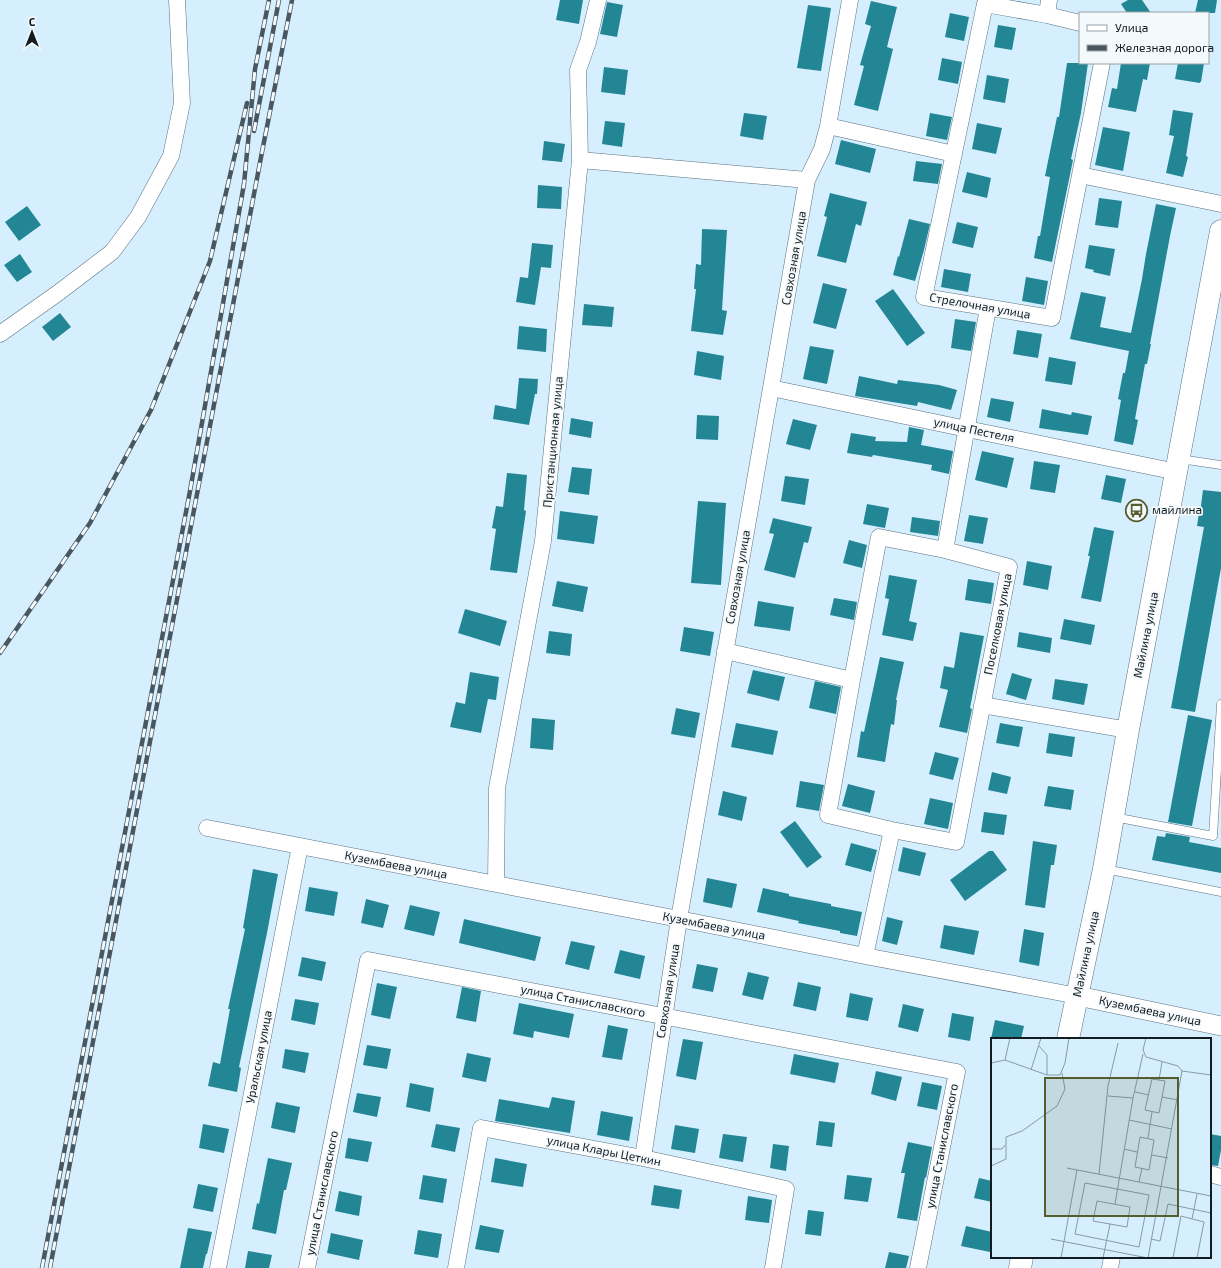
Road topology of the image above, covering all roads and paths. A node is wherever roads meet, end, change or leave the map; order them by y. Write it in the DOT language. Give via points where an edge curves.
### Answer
graph roads {
  1 [pos="177,0"];
  2 [pos="598,0"];
  3 [pos="850,0"];
  4 [pos="1048,8"];
  5 [pos="1079,23"];
  6 [pos="1102,64"];
  7 [pos="828,126"];
  8 [pos="954,154"];
  9 [pos="580,160"];
  10 [pos="1080,175"];
  11 [pos="807,180"];
  12 [pos="1221,204"];
  13 [pos="1221,231"];
  14 [pos="988,308"];
  15 [pos="0,334"];
  16 [pos="771,388"];
  17 [pos="967,429"];
  18 [pos="1178,465"];
  19 [pos="1221,465"];
  20 [pos="945,550"];
  21 [pos="725,651"];
  22 [pos="852,680"];
  23 [pos="1221,704"];
  24 [pos="982,705"];
  25 [pos="1128,730"];
  26 [pos="1113,817"];
  27 [pos="208,828"];
  28 [pos="892,830"];
  29 [pos="1217,837"];
  30 [pos="300,846"];
  31 [pos="1104,869"];
  32 [pos="496,884"];
  33 [pos="1221,892"];
  34 [pos="679,918"];
  35 [pos="865,956"];
  36 [pos="1078,996"];
  37 [pos="664,1016"];
  38 [pos="1221,1026"];
  39 [pos="1068,1038"];
  40 [pos="643,1158"];
  41 [pos="1211,1174"];
  42 [pos="1221,1176"];
  43 [pos="1022,1258"];
  44 [pos="1112,1258"];
  45 [pos="218,1268"];
  46 [pos="307,1268"];
  47 [pos="456,1268"];
  48 [pos="773,1268"];
  49 [pos="918,1268"];
  50 [pos="1020,1268"];
  51 [pos="1110,1268"];
  1 -- 15 [label="street" via="182,104 171,156 138,217 112,252"];
  2 -- 9 [label="street, Пристанционная улица" via="578,70"];
  3 -- 7 [label="street, Совхозная улица"];
  4 -- 5 [label="street, Стрелочная улица"];
  4 -- 8 [label="street, Стрелочная улица" via="985,4"];
  6 -- 10 [label="street, Стрелочная улица"];
  7 -- 8 [label="street"];
  7 -- 11 [label="street, Совхозная улица" via="822,149"];
  8 -- 14 [label="street, Стрелочная улица" via="924,297"];
  9 -- 11 [label="street"];
  9 -- 32 [label="street, Пристанционная улица" via="543,541 497,788"];
  10 -- 12 [label="street"];
  10 -- 14 [label="street, Стрелочная улица" via="1052,318"];
  11 -- 16 [label="street, Совхозная улица"];
  13 -- 18 [label="main road, Майлина улица"];
  14 -- 17 [label="street"];
  16 -- 17 [label="street, улица Пестеля"];
  16 -- 21 [label="street, Совхозная улица"];
  17 -- 18 [label="street, улица Пестеля"];
  17 -- 20 [label="street"];
  18 -- 19 [label="lane"];
  18 -- 25 [label="main road, Майлина улица"];
  20 -- 22 [label="street, Поселковая улица" via="879,537"];
  20 -- 24 [label="street, Поселковая улица" via="1009,567"];
  21 -- 22 [label="street"];
  21 -- 34 [label="street, Совхозная улица"];
  22 -- 28 [label="street, Поселковая улица" via="828,815"];
  23 -- 29 [label="lane"];
  24 -- 25 [label="street"];
  24 -- 28 [label="street, Поселковая улица" via="956,842"];
  25 -- 26 [label="main road, Майлина улица"];
  26 -- 29 [label="lane"];
  26 -- 31 [label="main road, Майлина улица"];
  27 -- 30 [label="street, Кузембаева улица"];
  28 -- 35 [label="street"];
  30 -- 32 [label="street, Кузембаева улица"];
  30 -- 45 [label="street, Уральская улица"];
  31 -- 33 [label="lane"];
  31 -- 36 [label="main road, Майлина улица"];
  32 -- 34 [label="street, Кузембаева улица"];
  34 -- 35 [label="street, Кузембаева улица"];
  34 -- 37 [label="street, Совхозная улица"];
  35 -- 36 [label="street, Кузембаева улица"];
  36 -- 38 [label="street, Кузембаева улица"];
  36 -- 39 [label="main road, Майлина улица"];
  37 -- 40 [label="street, Совхозная улица"];
  37 -- 46 [label="street, улица Станиславского" via="368,960"];
  37 -- 49 [label="street, улица Станиславского" via="957,1072"];
  40 -- 47 [label="street, улица Клары Цеткин" via="481,1128"];
  40 -- 48 [label="street, улица Клары Цеткин" via="786,1188"];
  41 -- 42 [label="street"];
  43 -- 50 [label="main road"];
  44 -- 51 [label="street"];
}
